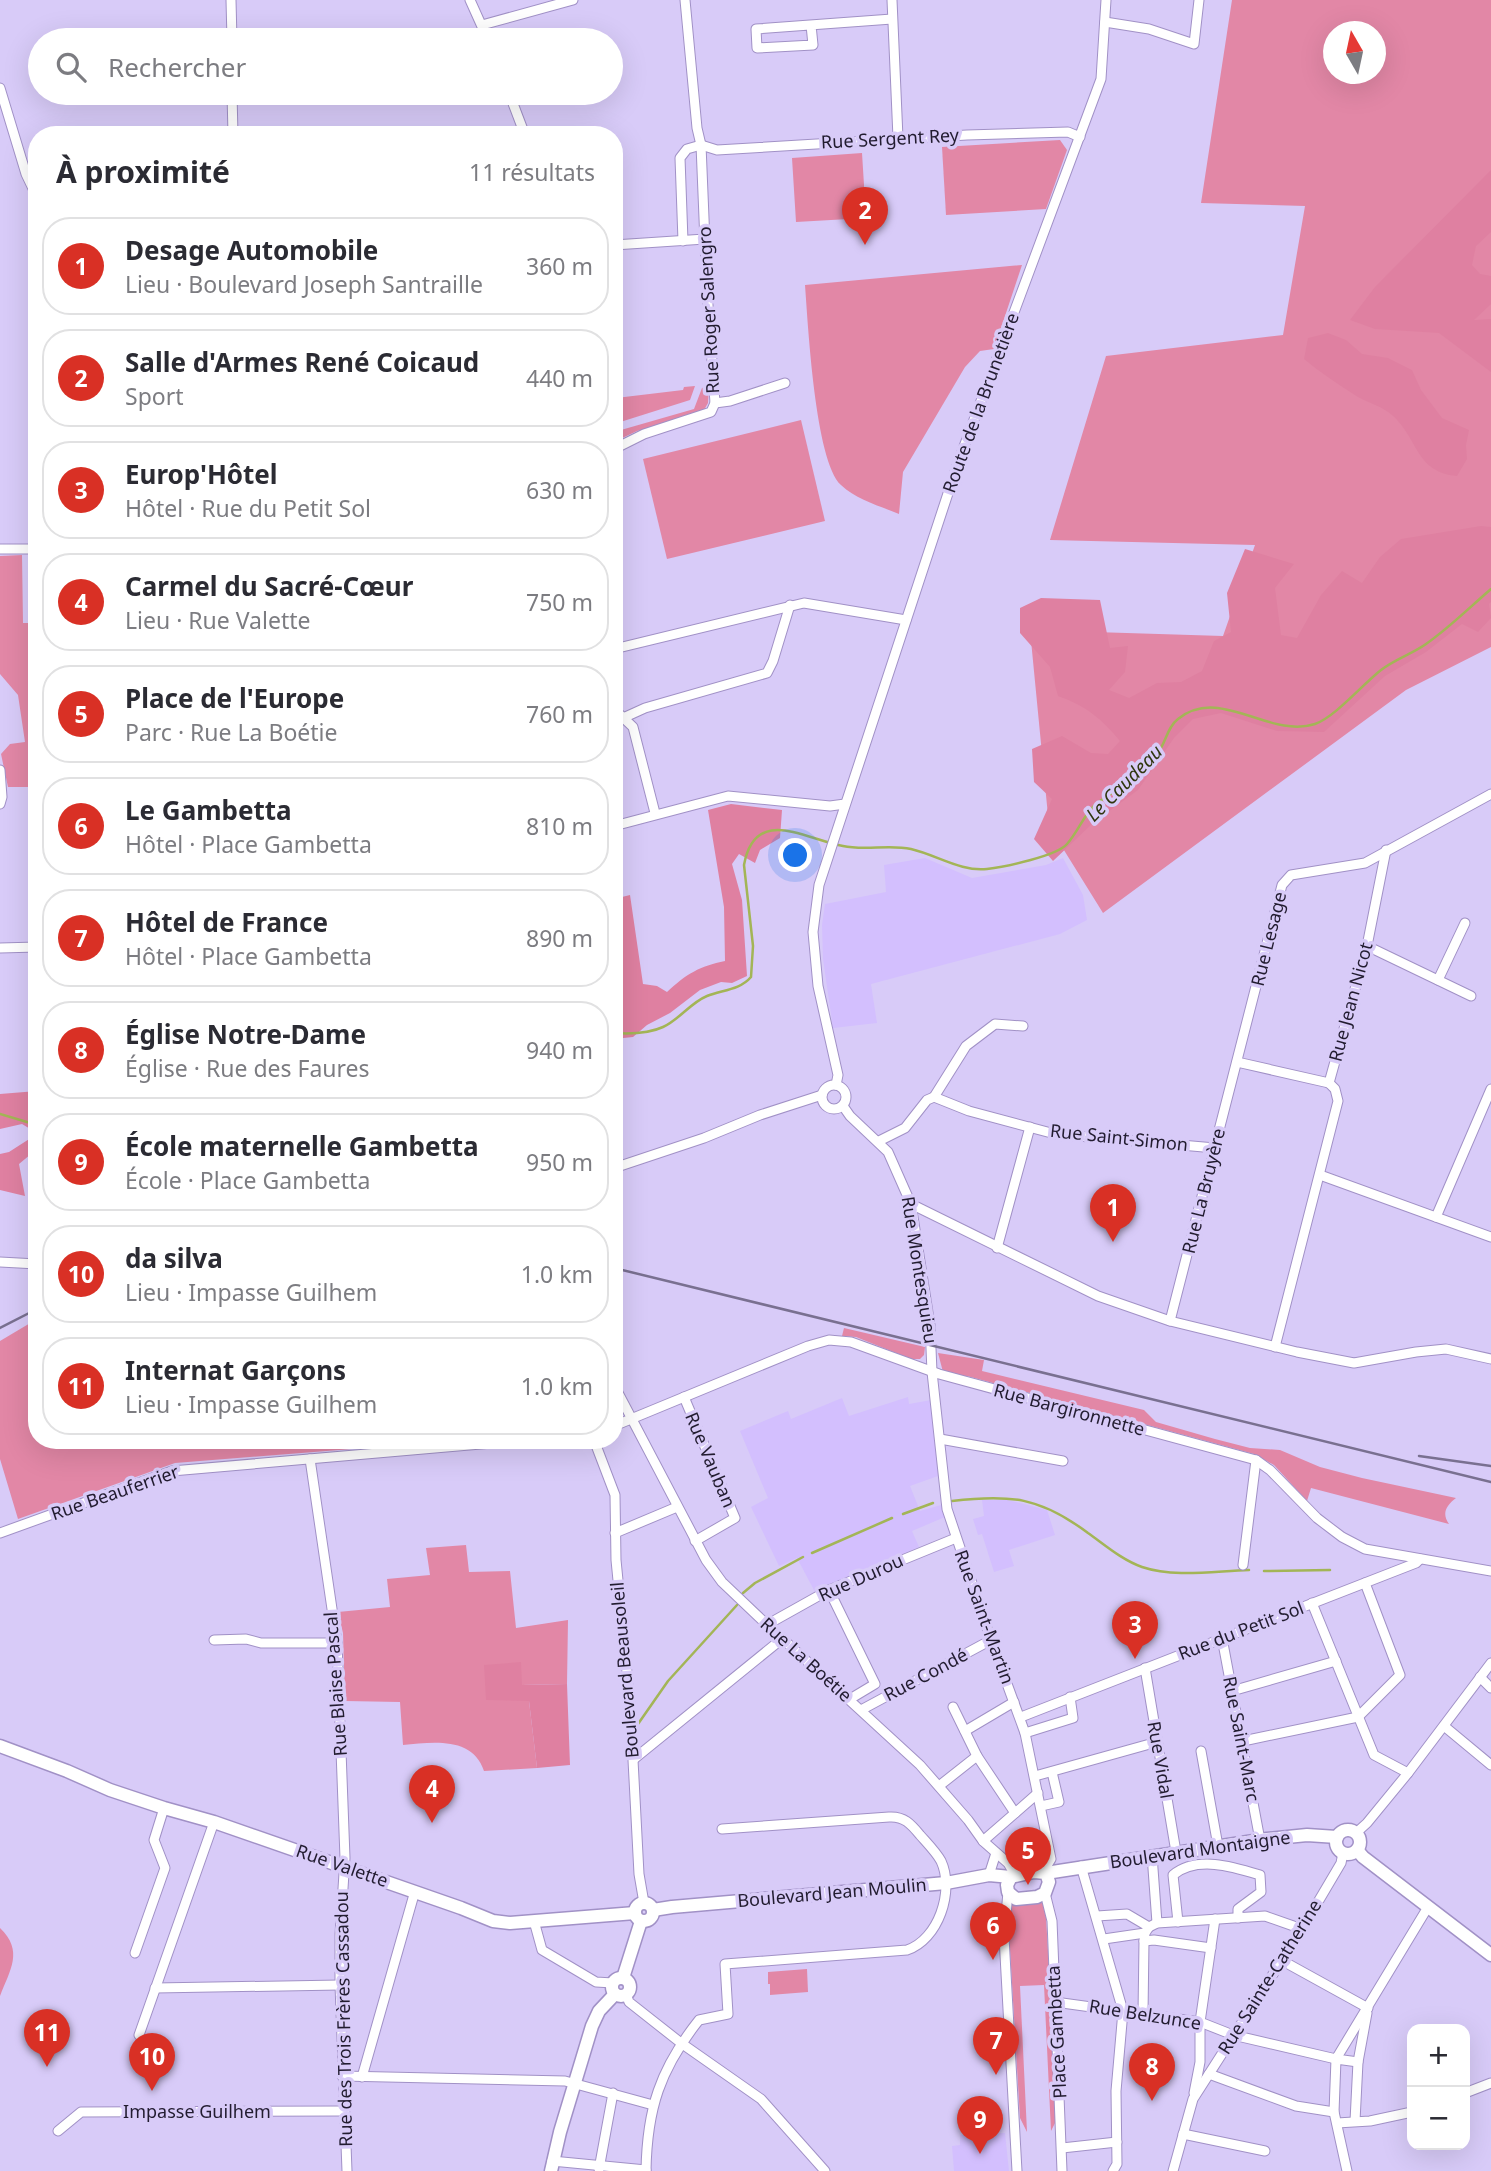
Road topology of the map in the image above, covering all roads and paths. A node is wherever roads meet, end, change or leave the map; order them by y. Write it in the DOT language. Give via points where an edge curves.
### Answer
graph roads {
  1 [pos="231,0"];
  2 [pos="470,0"];
  3 [pos="573,0"];
  4 [pos="685,0"];
  5 [pos="892,0"];
  6 [pos="1106,0"];
  7 [pos="1199,0"];
  8 [pos="892,19"];
  9 [pos="1105,22"];
  10 [pos="482,24"];
  11 [pos="811,25"];
  12 [pos="232,28"];
  13 [pos="484,28"];
  14 [pos="0,89"];
  15 [pos="232,105"];
  16 [pos="514,105"];
  17 [pos="233,126"];
  18 [pos="522,126"];
  19 [pos="1080,137"];
  20 [pos="898,138"];
  21 [pos="701,145"];
  22 [pos="28,178"];
  23 [pos="705,239"];
  24 [pos="683,241"];
  25 [pos="623,244"];
  26 [pos="785,383"];
  27 [pos="715,403"];
  28 [pos="623,444"];
  29 [pos="0,549"];
  30 [pos="28,549"];
  31 [pos="790,605"];
  32 [pos="906,620"];
  33 [pos="623,647"];
  34 [pos="623,712"];
  35 [pos="623,718"];
  36 [pos="0,770"];
  37 [pos="1491,794"];
  38 [pos="0,804"];
  39 [pos="845,804"];
  40 [pos="655,813"];
  41 [pos="623,823"];
  42 [pos="1386,850"];
  43 [pos="1465,923"];
  44 [pos="1367,946"];
  45 [pos="28,947"];
  46 [pos="0,948"];
  47 [pos="1438,980"];
  48 [pos="1471,996"];
  49 [pos="1023,1026"];
  50 [pos="1237,1062"];
  51 [pos="1329,1083"];
  52 [pos="836,1085"];
  53 [pos="1491,1089"];
  54 [pos="822,1095"];
  55 [pos="934,1097"];
  56 [pos="843,1106"];
  57 [pos="1030,1127"];
  58 [pos="879,1141"];
  59 [pos="1215,1148"];
  60 [pos="623,1165"];
  61 [pos="1320,1175"];
  62 [pos="911,1204"];
  63 [pos="1436,1217"];
  64 [pos="1491,1237"];
  65 [pos="998,1248"];
  66 [pos="0,1262"];
  67 [pos="28,1264"];
  68 [pos="1170,1321"];
  69 [pos="1275,1347"];
  70 [pos="1491,1359"];
  71 [pos="932,1372"];
  72 [pos="684,1398"];
  73 [pos="623,1402"];
  74 [pos="632,1420"];
  75 [pos="623,1423"];
  76 [pos="940,1439"];
  77 [pos="429,1449"];
  78 [pos="598,1449"];
  79 [pos="310,1460"];
  80 [pos="1256,1460"];
  81 [pos="1063,1461"];
  82 [pos="677,1507"];
  83 [pos="0,1533"];
  84 [pos="615,1533"];
  85 [pos="956,1538"];
  86 [pos="695,1541"];
  87 [pos="1420,1559"];
  88 [pos="1243,1565"];
  89 [pos="1491,1571"];
  90 [pos="1365,1583"];
  91 [pos="829,1590"];
  92 [pos="1312,1603"];
  93 [pos="770,1623"];
  94 [pos="783,1638"];
  95 [pos="1222,1639"];
  96 [pos="214,1640"];
  97 [pos="991,1640"];
  98 [pos="337,1643"];
  99 [pos="1336,1661"];
  100 [pos="1491,1663"];
  101 [pos="1145,1668"];
  102 [pos="1480,1677"];
  103 [pos="1491,1688"];
  104 [pos="1232,1690"];
  105 [pos="1070,1697"];
  106 [pos="850,1699"];
  107 [pos="1014,1702"];
  108 [pos="953,1707"];
  109 [pos="861,1710"];
  110 [pos="1021,1717"];
  111 [pos="1358,1717"];
  112 [pos="1444,1726"];
  113 [pos="965,1731"];
  114 [pos="1026,1733"];
  115 [pos="1243,1741"];
  116 [pos="1157,1742"];
  117 [pos="0,1746"];
  118 [pos="1201,1751"];
  119 [pos="977,1756"];
  120 [pos="634,1759"];
  121 [pos="1491,1765"];
  122 [pos="67,1771"];
  123 [pos="1052,1772"];
  124 [pos="1408,1773"];
  125 [pos="1035,1776"];
  126 [pos="939,1786"];
  127 [pos="1038,1793"];
  128 [pos="1041,1806"];
  129 [pos="164,1808"];
  130 [pos="1015,1813"];
  131 [pos="189,1814"];
  132 [pos="214,1822"];
  133 [pos="722,1829"];
  134 [pos="1356,1833"];
  135 [pos="1337,1837"];
  136 [pos="984,1840"];
  137 [pos="1260,1840"];
  138 [pos="1218,1846"];
  139 [pos="1357,1850"];
  140 [pos="1176,1852"];
  141 [pos="996,1853"];
  142 [pos="1343,1853"];
  143 [pos="1152,1855"];
  144 [pos="1051,1859"];
  145 [pos="1081,1866"];
  146 [pos="344,1867"];
  147 [pos="1063,1870"];
  148 [pos="989,1875"];
  149 [pos="1013,1876"];
  150 [pos="1046,1880"];
  151 [pos="946,1883"];
  152 [pos="415,1892"];
  153 [pos="1008,1892"];
  154 [pos="1428,1907"];
  155 [pos="644,1912"];
  156 [pos="1097,1916"];
  157 [pos="1238,1918"];
  158 [pos="1215,1919"];
  159 [pos="534,1921"];
  160 [pos="493,1922"];
  161 [pos="1178,1922"];
  162 [pos="1302,1929"];
  163 [pos="1149,1931"];
  164 [pos="1104,1940"];
  165 [pos="1211,1948"];
  166 [pos="135,1953"];
  167 [pos="1491,1955"];
  168 [pos="1281,1960"];
  169 [pos="340,1985"];
  170 [pos="155,1987"];
  171 [pos="619,1987"];
  172 [pos="1055,2002"];
  173 [pos="1368,2008"];
  174 [pos="1124,2011"];
  175 [pos="1143,2014"];
  176 [pos="1200,2022"];
  177 [pos="139,2035"];
  178 [pos="1233,2035"];
  179 [pos="681,2043"];
  180 [pos="1336,2059"];
  181 [pos="1358,2062"];
  182 [pos="1209,2074"];
  183 [pos="342,2076"];
  184 [pos="362,2077"];
  185 [pos="576,2083"];
  186 [pos="1491,2083"];
  187 [pos="1470,2091"];
  188 [pos="612,2093"];
  189 [pos="1193,2099"];
  190 [pos="653,2105"];
  191 [pos="343,2112"];
  192 [pos="1334,2112"];
  193 [pos="1407,2113"];
  194 [pos="1355,2121"];
  195 [pos="1337,2123"];
  196 [pos="58,2130"];
  197 [pos="1183,2134"];
  198 [pos="1117,2142"];
  199 [pos="1062,2148"];
  200 [pos="1265,2151"];
  201 [pos="552,2166"];
  202 [pos="599,2168"];
  203 [pos="347,2171"];
  204 [pos="646,2171"];
  205 [pos="825,2171"];
  206 [pos="1017,2171"];
  207 [pos="1062,2171"];
  208 [pos="1113,2171"];
  209 [pos="1173,2171"];
  210 [pos="1348,2171"];
  1 -- 12 [label="street"];
  2 -- 10 [label="street"];
  3 -- 10 [label="street"];
  4 -- 21 [label="street, Rue Roger Salengro"];
  5 -- 8 [label="street"];
  6 -- 9 [label="street, Route de la Brunetière"];
  7 -- 9 [label="street" via="1194,44 1149,29"];
  8 -- 11 [label="street"];
  8 -- 20 [label="street"];
  9 -- 19 [label="street, Route de la Brunetière" via="1101,79"];
  10 -- 13 [label="street"];
  11 -- 11 [label="street" via="813,44 757,48 756,29"];
  14 -- 22 [label="street"];
  15 -- 17 [label="street"];
  16 -- 18 [label="street"];
  19 -- 20 [label="street, Rue Sergent Rey" via="1068,132"];
  19 -- 32 [label="street, Route de la Brunetière" via="959,460"];
  20 -- 21 [label="street, Rue Sergent Rey" via="717,150"];
  21 -- 23 [label="street, Rue Roger Salengro"];
  21 -- 24 [label="street" via="687,149 680,158"];
  23 -- 24 [label="street"];
  23 -- 27 [label="street, Rue Roger Salengro"];
  24 -- 25 [label="street"];
  26 -- 27 [label="street"];
  27 -- 28 [label="street, Rue Roger Salengro" via="710,412"];
  29 -- 30 [label="street"];
  31 -- 32 [label="street" via="804,603"];
  31 -- 33 [label="street"];
  31 -- 34 [label="street" via="767,673"];
  32 -- 39 [label="street, Route de la Brunetière"];
  35 -- 40 [label="street" via="633,727"];
  36 -- 38 [label="street"];
  37 -- 42 [label="street"];
  39 -- 40 [label="street" via="728,796"];
  39 -- 52 [label="street" via="819,885 813,932"];
  40 -- 41 [label="street"];
  42 -- 44 [label="street, Rue Jean Nicot"];
  42 -- 50 [label="street, Rue Lesage" via="1365,863 1286,879"];
  43 -- 47 [label="street"];
  44 -- 47 [label="street"];
  44 -- 51 [label="street, Rue Jean Nicot"];
  45 -- 46 [label="street"];
  47 -- 48 [label="street"];
  49 -- 55 [label="street" via="995,1024 966,1046"];
  50 -- 51 [label="street"];
  50 -- 59 [label="street, Rue La Bruyère"];
  51 -- 61 [label="street, Rue Jean Nicot" via="1338,1101"];
  52 -- 54 [label="street"];
  52 -- 56 [label="street" via="845,1092"];
  53 -- 63 [label="street"];
  54 -- 56 [label="street" via="828,1108"];
  54 -- 60 [label="street"];
  55 -- 57 [label="street, Rue Saint-Simon"];
  55 -- 58 [label="street" via="905,1128"];
  56 -- 58 [label="street, Rue Montesquieu"];
  57 -- 59 [label="street, Rue Saint-Simon" via="1055,1134"];
  57 -- 65 [label="street"];
  58 -- 62 [label="street, Rue Montesquieu" via="895,1164"];
  59 -- 68 [label="street, Rue La Bruyère"];
  61 -- 63 [label="street"];
  61 -- 69 [label="street, Rue Jean Nicot"];
  62 -- 65 [label="street"];
  62 -- 71 [label="street, Rue Montesquieu" via="930,1325"];
  63 -- 64 [label="street"];
  65 -- 68 [label="street" via="1098,1296"];
  66 -- 67 [label="street"];
  68 -- 69 [label="street"];
  69 -- 70 [label="street" via="1354,1363 1446,1349"];
  71 -- 72 [label="street, Rue Bargironnette" via="851,1342 829,1340"];
  71 -- 76 [label="street, Rue Saint-Martin"];
  71 -- 80 [label="street, Rue Bargironnette"];
  72 -- 74 [label="street, Rue Bargironnette"];
  72 -- 86 [label="street, Rue Vauban" via="735,1518"];
  73 -- 74 [label="street, Rue La Boétie"];
  74 -- 75 [label="street"];
  74 -- 82 [label="street, Rue La Boétie"];
  76 -- 81 [label="street"];
  76 -- 85 [label="street, Rue Saint-Martin" via="946,1502"];
  77 -- 79 [label="street, Rue Beauferrier"];
  78 -- 84 [label="street, Boulevard Beausoleil" via="615,1494"];
  79 -- 83 [label="street, Rue Beauferrier" via="172,1472"];
  79 -- 98 [label="street, Rue Blaise Pascal"];
  80 -- 87 [label="street, Rue Bargironnette" via="1342,1537 1365,1549"];
  80 -- 88 [label="street"];
  82 -- 84 [label="street"];
  82 -- 86 [label="street, Rue La Boétie"];
  84 -- 120 [label="street, Boulevard Beausoleil"];
  85 -- 91 [label="street, Rue Durou"];
  85 -- 97 [label="street, Rue Saint-Martin"];
  86 -- 93 [label="street, Rue La Boétie" via="722,1582"];
  87 -- 89 [label="street, Rue Bargironnette"];
  87 -- 90 [label="street, Rue du Petit Sol"];
  90 -- 92 [label="street, Rue du Petit Sol"];
  90 -- 111 [label="street" via="1400,1675"];
  91 -- 93 [label="street, Rue Durou"];
  91 -- 106 [label="street" via="875,1684"];
  92 -- 95 [label="street, Rue du Petit Sol"];
  92 -- 99 [label="street"];
  93 -- 94 [label="street, Rue La Boétie"];
  94 -- 106 [label="street, Rue La Boétie"];
  94 -- 120 [label="street"];
  95 -- 101 [label="street, Rue du Petit Sol"];
  95 -- 104 [label="street, Rue Saint-Marc"];
  96 -- 98 [label="street"];
  97 -- 107 [label="street, Rue Saint-Martin"];
  97 -- 109 [label="street, Rue Condé"];
  98 -- 146 [label="street, Rue Blaise Pascal"];
  99 -- 104 [label="street"];
  99 -- 111 [label="street"];
  100 -- 102 [label="street"];
  101 -- 105 [label="street, Rue du Petit Sol"];
  101 -- 116 [label="street, Rue Vidal"];
  102 -- 103 [label="street"];
  102 -- 112 [label="street"];
  104 -- 115 [label="street, Rue Saint-Marc"];
  105 -- 110 [label="street, Rue du Petit Sol"];
  105 -- 114 [label="street" via="1073,1718"];
  106 -- 109 [label="street, Rue La Boétie"];
  107 -- 110 [label="street, Rue Saint-Martin"];
  107 -- 113 [label="street"];
  108 -- 113 [label="street"];
  109 -- 126 [label="street, Rue La Boétie"];
  110 -- 114 [label="street, Rue Saint-Martin"];
  111 -- 115 [label="street"];
  111 -- 124 [label="street" via="1374,1755"];
  112 -- 121 [label="street"];
  112 -- 124 [label="street"];
  113 -- 119 [label="street"];
  114 -- 125 [label="street, Rue Saint-Martin"];
  115 -- 137 [label="street, Rue Saint-Marc"];
  116 -- 123 [label="street"];
  116 -- 140 [label="street, Rue Vidal"];
  117 -- 122 [label="main road, Rue Valette"];
  118 -- 138 [label="street"];
  119 -- 126 [label="street"];
  119 -- 130 [label="street"];
  120 -- 155 [label="street, Boulevard Beausoleil"];
  122 -- 129 [label="main road, Rue Valette"];
  122 -- 131 [label="main road, Rue Valette" via="112,1781"];
  123 -- 125 [label="street"];
  123 -- 128 [label="street" via="1059,1802"];
  124 -- 134 [label="street"];
  125 -- 127 [label="street, Rue Saint-Martin"];
  126 -- 136 [label="street, Rue La Boétie"];
  127 -- 128 [label="street, Rue Saint-Martin"];
  127 -- 130 [label="street"];
  128 -- 144 [label="street, Rue Saint-Martin"];
  129 -- 131 [label="main road, Rue Valette"];
  129 -- 166 [label="street" via="154,1840 165,1868"];
  130 -- 136 [label="street"];
  131 -- 132 [label="main road, Rue Valette"];
  132 -- 146 [label="main road, Rue Valette"];
  132 -- 170 [label="street"];
  133 -- 151 [label="street" via="896,1817 910,1823 940,1859"];
  134 -- 135 [label="main road" via="1345,1830"];
  134 -- 139 [label="main road"];
  135 -- 137 [label="main road, Boulevard Montaigne"];
  135 -- 142 [label="main road"];
  136 -- 141 [label="street, Rue La Boétie"];
  137 -- 138 [label="main road, Boulevard Montaigne"];
  138 -- 140 [label="main road, Boulevard Montaigne"];
  139 -- 142 [label="main road"];
  139 -- 154 [label="main road"];
  140 -- 143 [label="main road, Boulevard Montaigne"];
  141 -- 148 [label="street"];
  141 -- 149 [label="street, Rue La Boétie"];
  142 -- 162 [label="street, Rue Sainte-Catherine"];
  143 -- 145 [label="main road, Boulevard Montaigne"];
  143 -- 163 [label="street"];
  144 -- 147 [label="street"];
  144 -- 150 [label="street"];
  145 -- 147 [label="main road, Boulevard Montaigne"];
  145 -- 156 [label="street"];
  146 -- 152 [label="main road, Rue Valette"];
  146 -- 169 [label="street, Rue des Trois Frères Cassadou"];
  147 -- 150 [label="main road, Boulevard Montaigne"];
  148 -- 149 [label="main road, Boulevard Jean Moulin"];
  148 -- 151 [label="main road, Boulevard Jean Moulin"];
  149 -- 150 [label="main road, Boulevard Jean Moulin"];
  149 -- 153 [label="main road"];
  150 -- 153 [label="main road" via="1037,1897 1016,1899"];
  150 -- 172 [label="street, Place Gambetta"];
  151 -- 155 [label="main road, Boulevard Jean Moulin"];
  151 -- 179 [label="street" via="942,1912 923,1942 907,1950 725,1964 728,2014 703,2017"];
  152 -- 160 [label="main road, Rue Valette"];
  152 -- 184 [label="street"];
  153 -- 206 [label="street" via="1004,1937"];
  154 -- 167 [label="main road"];
  154 -- 173 [label="street"];
  155 -- 159 [label="main road, Boulevard Jean Moulin"];
  155 -- 171 [label="main road"];
  156 -- 163 [label="street" via="1127,1914"];
  156 -- 164 [label="street"];
  157 -- 158 [label="street"];
  157 -- 161 [label="street" via="1238,1909 1261,1892 1260,1875 1209,1865 1182,1868 1173,1875"];
  157 -- 162 [label="street" via="1265,1916"];
  158 -- 161 [label="street"];
  158 -- 165 [label="street, Rue Sainte-Catherine"];
  159 -- 160 [label="main road, Boulevard Jean Moulin"];
  159 -- 171 [label="street" via="541,1950 596,1982"];
  161 -- 163 [label="street"];
  162 -- 168 [label="street, Rue Sainte-Catherine"];
  163 -- 164 [label="street"];
  163 -- 165 [label="street" via="1154,1940"];
  163 -- 175 [label="street"];
  164 -- 174 [label="street"];
  165 -- 176 [label="street, Rue Sainte-Catherine"];
  168 -- 173 [label="street"];
  168 -- 178 [label="street, Rue Sainte-Catherine"];
  169 -- 170 [label="street"];
  169 -- 183 [label="street, Rue des Trois Frères Cassadou"];
  170 -- 177 [label="street"];
  171 -- 179 [label="street" via="629,2002"];
  171 -- 185 [label="main road" via="592,2026"];
  172 -- 174 [label="street, Rue Belzunce"];
  172 -- 199 [label="street, Place Gambetta"];
  173 -- 180 [label="street"];
  173 -- 181 [label="street"];
  174 -- 175 [label="street, Rue Belzunce"];
  174 -- 198 [label="street" via="1116,2091"];
  175 -- 176 [label="street, Rue Belzunce"];
  176 -- 178 [label="street, Rue Belzunce"];
  176 -- 189 [label="street, Rue Sainte-Catherine" via="1200,2062"];
  178 -- 180 [label="street, Rue Belzunce"];
  178 -- 182 [label="street, Rue Sainte-Catherine"];
  179 -- 190 [label="street"];
  179 -- 205 [label="street" via="761,2099"];
  180 -- 181 [label="street, Rue Belzunce"];
  180 -- 192 [label="street"];
  181 -- 194 [label="street"];
  182 -- 189 [label="street, Rue Sainte-Catherine"];
  182 -- 192 [label="street" via="1296,2106"];
  183 -- 184 [label="street"];
  183 -- 191 [label="street, Rue des Trois Frères Cassadou"];
  184 -- 185 [label="street"];
  185 -- 188 [label="street"];
  185 -- 201 [label="main road"];
  186 -- 187 [label="street"];
  188 -- 190 [label="street"];
  188 -- 202 [label="street"];
  189 -- 197 [label="street, Rue Sainte-Catherine"];
  190 -- 204 [label="street"];
  191 -- 196 [label="street, Impasse Guilhem" via="81,2112"];
  191 -- 203 [label="street, Rue des Trois Frères Cassadou"];
  192 -- 195 [label="street"];
  193 -- 194 [label="street"];
  194 -- 195 [label="street"];
  195 -- 210 [label="street"];
  197 -- 200 [label="street"];
  197 -- 209 [label="street, Rue Sainte-Catherine"];
  198 -- 199 [label="street"];
  198 -- 208 [label="street"];
  199 -- 207 [label="street, Place Gambetta"];
  201 -- 202 [label="street"];
  202 -- 204 [label="street"];
}
